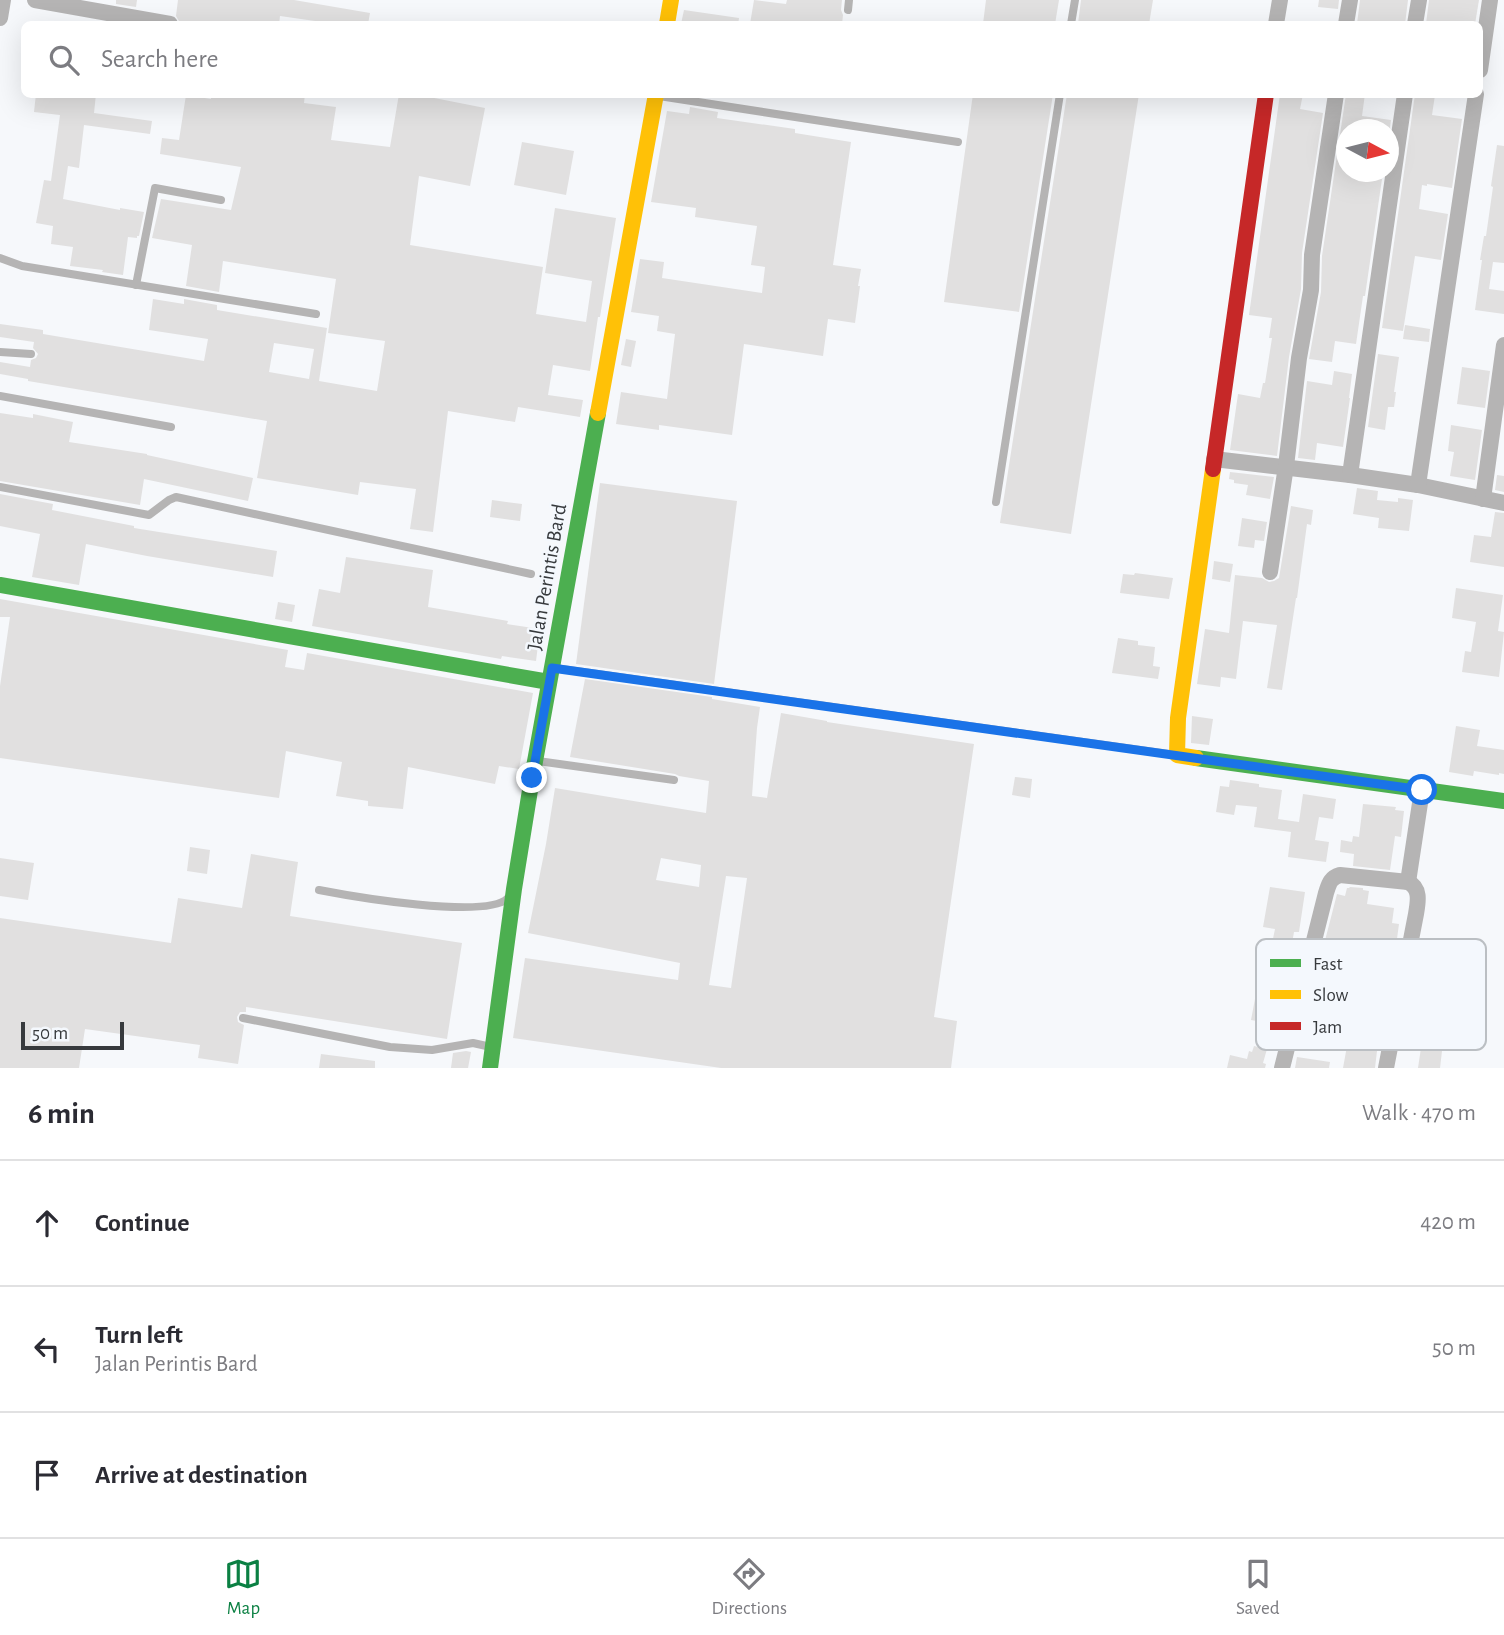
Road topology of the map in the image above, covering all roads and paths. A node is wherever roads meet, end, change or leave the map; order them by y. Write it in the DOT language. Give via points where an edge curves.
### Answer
graph roads {
  1 [pos="3,0"];
  2 [pos="35,0"];
  3 [pos="671,0"];
  4 [pos="849,0"];
  5 [pos="1075,0"];
  6 [pos="1280,0"];
  7 [pos="1350,0"];
  8 [pos="1419,0"];
  9 [pos="1490,0"];
  10 [pos="848,10"];
  11 [pos="0,17"];
  12 [pos="153,21"];
  13 [pos="668,21"];
  14 [pos="1072,21"];
  15 [pos="1276,21"];
  16 [pos="1346,21"];
  17 [pos="1416,21"];
  18 [pos="1483,45"];
  19 [pos="655,98"];
  20 [pos="675,98"];
  21 [pos="1059,98"];
  22 [pos="1265,98"];
  23 [pos="1335,98"];
  24 [pos="1404,98"];
  25 [pos="1475,98"];
  26 [pos="958,142"];
  27 [pos="221,200"];
  28 [pos="0,258"];
  29 [pos="136,285"];
  30 [pos="316,314"];
  31 [pos="1504,345"];
  32 [pos="0,352"];
  33 [pos="31,354"];
  34 [pos="0,396"];
  35 [pos="171,427"];
  36 [pos="1214,458"];
  37 [pos="1286,467"];
  38 [pos="1350,475"];
  39 [pos="1418,485"];
  40 [pos="0,487"];
  41 [pos="1483,499"];
  42 [pos="996,502"];
  43 [pos="1504,503"];
  44 [pos="1270,572"];
  45 [pos="531,574"];
  46 [pos="0,585"];
  47 [pos="550,675"];
  48 [pos="1177,755"];
  49 [pos="535,761"];
  50 [pos="674,780"];
  51 [pos="1422,790"];
  52 [pos="1504,802"];
  53 [pos="1408,882"];
  54 [pos="514,889"];
  55 [pos="319,890"];
  56 [pos="1315,939"];
  57 [pos="1411,939"];
  58 [pos="243,1018"];
  59 [pos="493,1048"];
  60 [pos="1287,1050"];
  61 [pos="1389,1050"];
  62 [pos="490,1068"];
  63 [pos="1282,1068"];
  64 [pos="1386,1068"];
  1 -- 11 [label="street"];
  2 -- 12 [label="street"];
  3 -- 13 [label="street"];
  4 -- 10 [label="lane"];
  5 -- 14 [label="lane"];
  6 -- 15 [label="street"];
  7 -- 16 [label="street"];
  8 -- 17 [label="street"];
  9 -- 18 [label="street"];
  19 -- 47 [label="street, Jalan Perintis Bard"];
  20 -- 26 [label="lane"];
  21 -- 42 [label="lane"];
  22 -- 36 [label="street"];
  23 -- 37 [label="street"];
  24 -- 38 [label="street"];
  25 -- 39 [label="street"];
  27 -- 29 [label="lane" via="155,188"];
  28 -- 29 [label="lane" via="22,266"];
  29 -- 30 [label="lane"];
  31 -- 41 [label="street"];
  32 -- 33 [label="lane"];
  34 -- 35 [label="lane"];
  36 -- 37 [label="street"];
  36 -- 48 [label="street" via="1178,718"];
  37 -- 38 [label="street"];
  37 -- 44 [label="street"];
  38 -- 39 [label="street"];
  39 -- 41 [label="street"];
  40 -- 45 [label="lane" via="149,515 176,497"];
  41 -- 43 [label="street"];
  46 -- 47 [label="street"];
  47 -- 48 [label="lane"];
  47 -- 49 [label="street, Jalan Perintis Bard"];
  48 -- 51 [label="street"];
  49 -- 50 [label="lane"];
  49 -- 54 [label="street, Jalan Perintis Bard"];
  51 -- 52 [label="street"];
  51 -- 53 [label="street"];
  53 -- 56 [label="street" via="1334,877"];
  53 -- 57 [label="street" via="1418,900"];
  54 -- 55 [label="lane" via="505,901 474,907"];
  54 -- 59 [label="street, Jalan Perintis Bard"];
  58 -- 59 [label="lane" via="390,1047 432,1050 473,1043"];
  59 -- 62 [label="street, Jalan Perintis Bard"];
  60 -- 63 [label="street"];
  61 -- 64 [label="street"];
}
